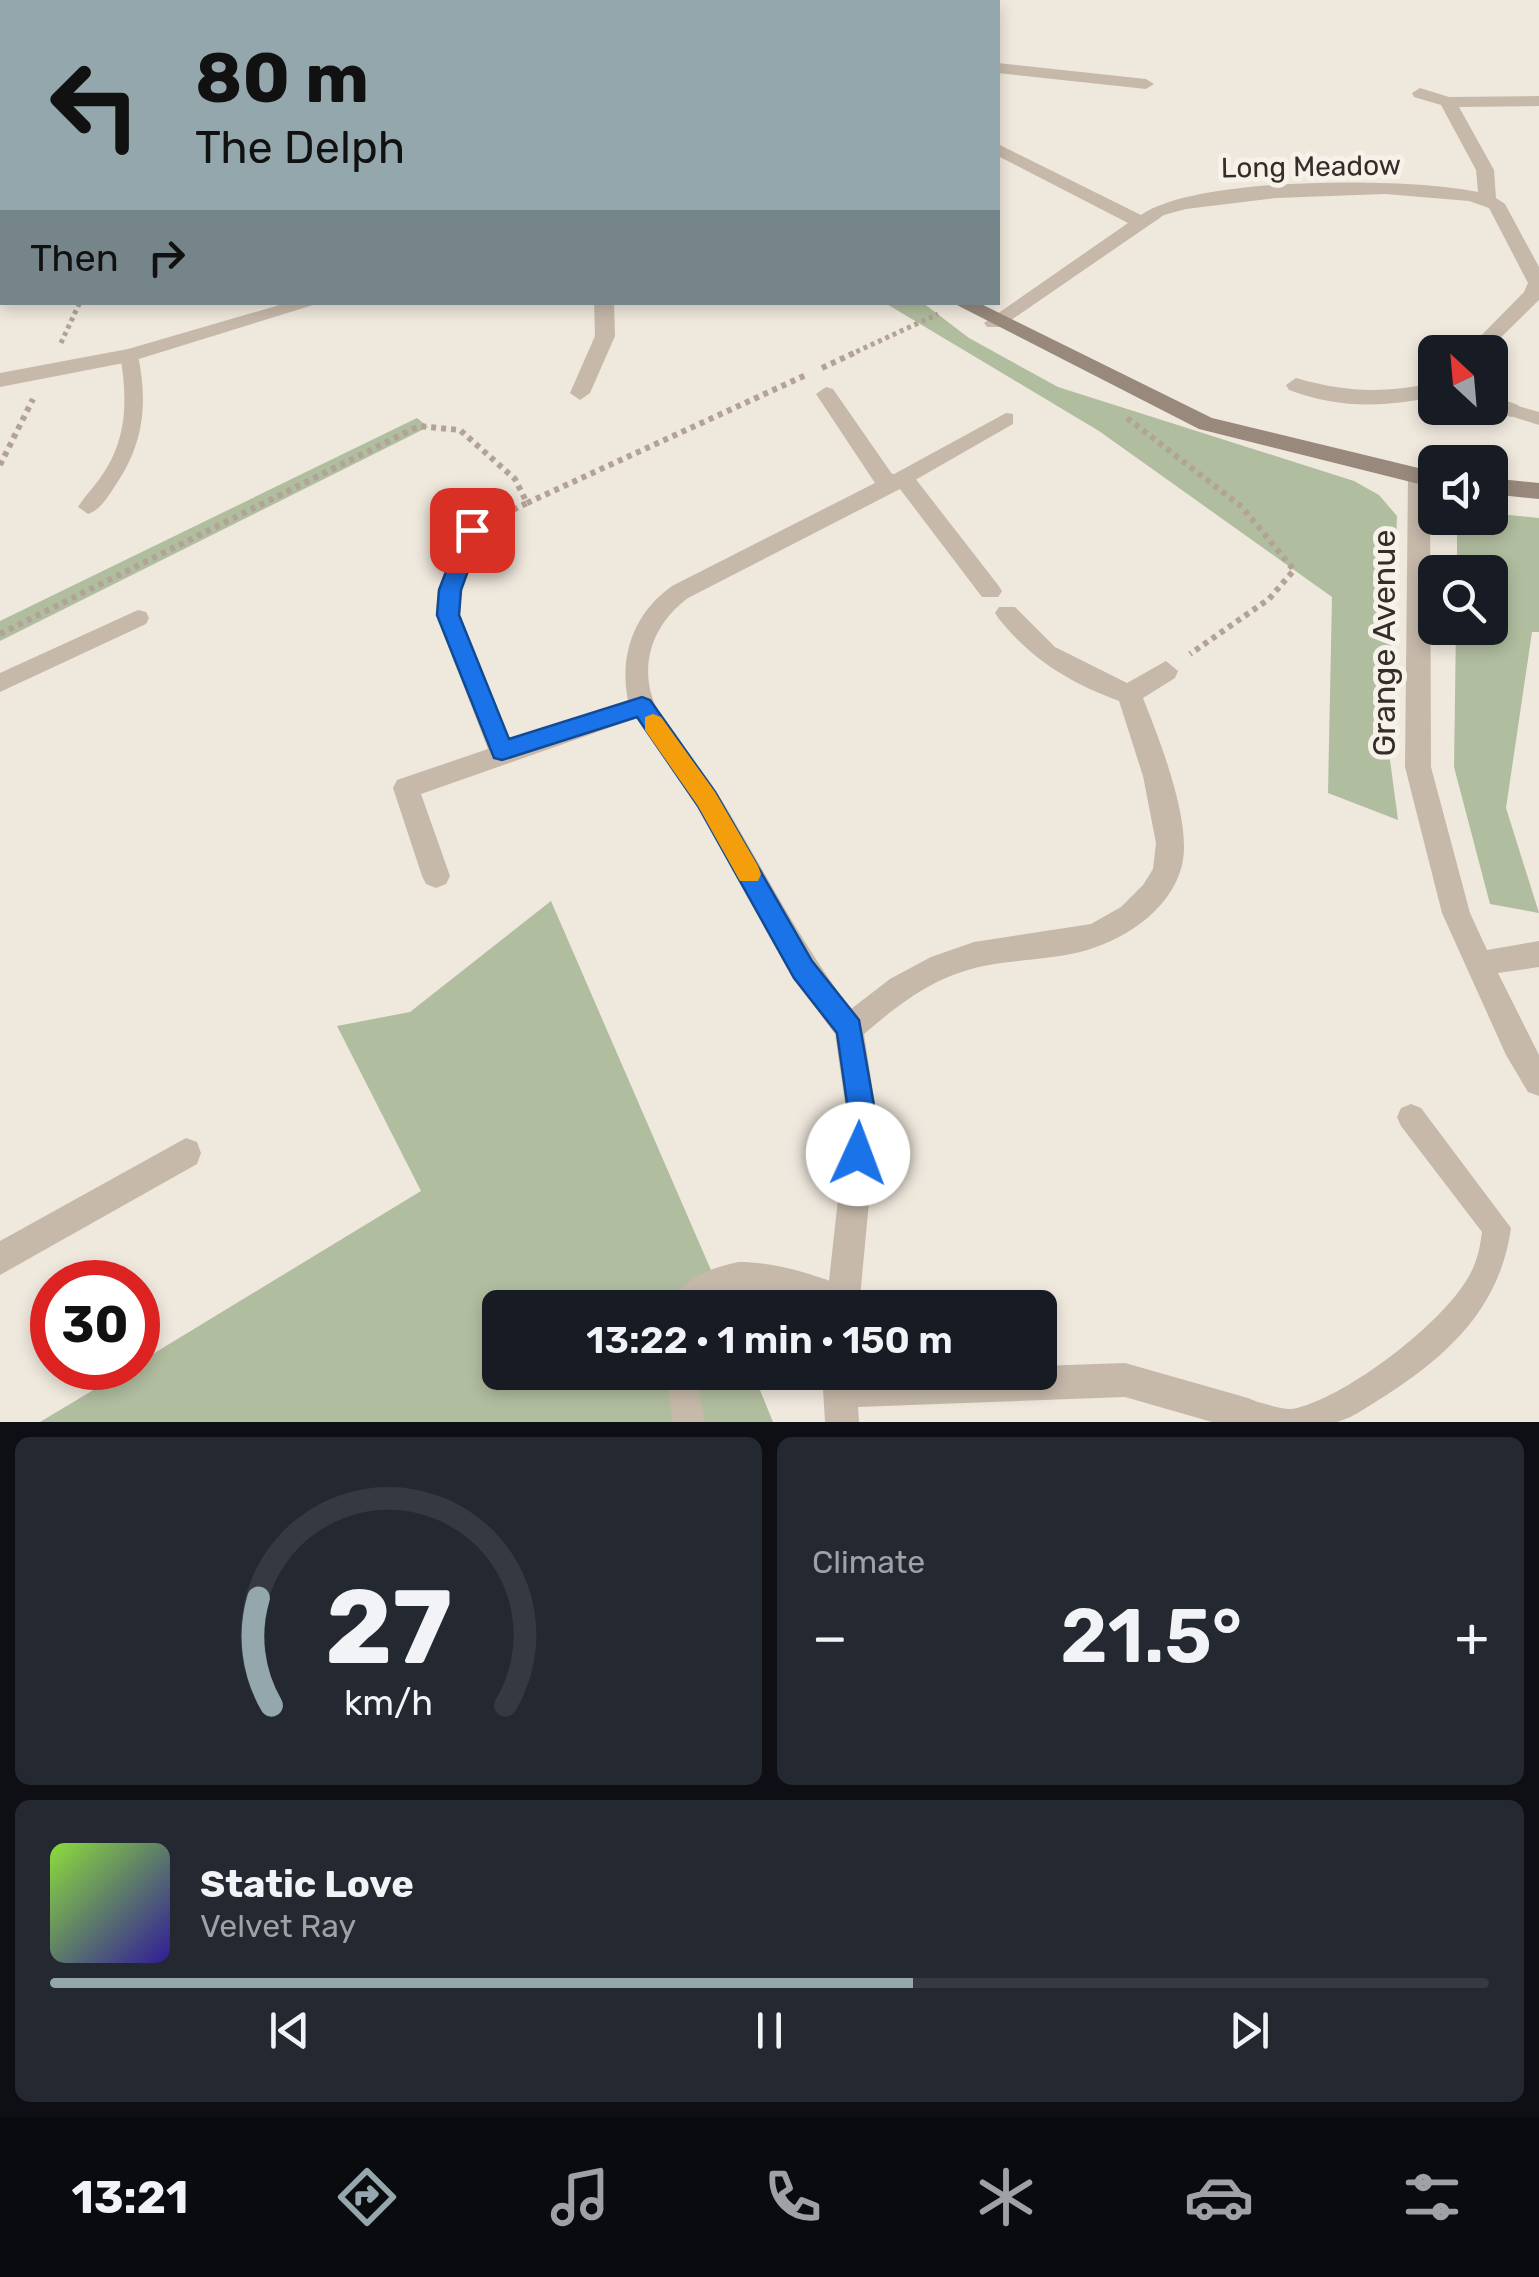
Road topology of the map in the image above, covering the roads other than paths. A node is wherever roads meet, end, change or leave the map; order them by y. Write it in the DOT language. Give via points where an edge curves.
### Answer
graph roads {
  1 [pos="1000,68"];
  2 [pos="1146,84"];
  3 [pos="1420,93"];
  4 [pos="1539,101"];
  5 [pos="1448,102"];
  6 [pos="1000,150"];
  7 [pos="1486,198"];
  8 [pos="1141,222"];
  9 [pos="1535,264"];
  10 [pos="304,305"];
  11 [pos="604,305"];
  12 [pos="954,306"];
  13 [pos="994,323"];
  14 [pos="1492,335"];
  15 [pos="129,355"];
  16 [pos="0,380"];
  17 [pos="1296,385"];
  18 [pos="580,393"];
  19 [pos="1418,393"];
  20 [pos="826,394"];
  21 [pos="1508,409"];
  22 [pos="1006,419"];
  23 [pos="1539,419"];
  24 [pos="1418,478"];
  25 [pos="896,482"];
  26 [pos="1508,488"];
  27 [pos="1539,491"];
  28 [pos="453,496"];
  29 [pos="88,507"];
  30 [pos="1425,535"];
  31 [pos="990,590"];
  32 [pos="1007,614"];
  33 [pos="138,618"];
  34 [pos="1166,671"];
  35 [pos="0,683"];
  36 [pos="1129,694"];
  37 [pos="642,706"];
  38 [pos="502,751"];
  39 [pos="436,876"];
  40 [pos="1539,954"];
  41 [pos="1480,967"];
  42 [pos="850,1029"];
  43 [pos="1539,1082"];
  44 [pos="1411,1118"];
  45 [pos="186,1153"];
  46 [pos="0,1258"];
  47 [pos="696,1290"];
  48 [pos="795,1290"];
  49 [pos="843,1290"];
  50 [pos="683,1390"];
  51 [pos="841,1395"];
  52 [pos="1248,1415"];
  53 [pos="689,1422"];
  54 [pos="1286,1422"];
  55 [pos="1301,1422"];
  1 -- 2 [label="street"];
  3 -- 5 [label="street"];
  4 -- 5 [label="street"];
  5 -- 7 [label="street" via="1484,170"];
  6 -- 8 [label="street"];
  7 -- 8 [label="street, Long Meadow" via="1459,192 1256,191 1177,202"];
  7 -- 9 [label="street" via="1503,212"];
  8 -- 13 [label="street, Long Meadow"];
  9 -- 14 [label="street" via="1533,295"];
  10 -- 15 [label="street"];
  11 -- 18 [label="street" via="605,336"];
  12 -- 13 [label="street"];
  13 -- 24 [label="street" via="1206,424"];
  15 -- 16 [label="street"];
  15 -- 29 [label="lane" via="138,411 116,475"];
  17 -- 19 [label="street" via="1338,400"];
  20 -- 25 [label="street"];
  21 -- 23 [label="lane"];
  22 -- 25 [label="lane"];
  25 -- 31 [label="street"];
  25 -- 37 [label="street" via="658,608 644,632 636,679"];
  26 -- 27 [label="street"];
  28 -- 38 [label="street" via="472,530 448,615"];
  30 -- 41 [label="street, Grange Avenue" via="1418,767 1456,912"];
  32 -- 36 [label="street" via="1068,672"];
  33 -- 35 [label="lane"];
  34 -- 36 [label="street"];
  36 -- 42 [label="street" via="1144,730 1171,855 1142,905 1095,936 962,959 903,982"];
  37 -- 38 [label="street"];
  37 -- 42 [label="street" via="707,799 803,969"];
  38 -- 39 [label="street" via="406,788"];
  40 -- 41 [label="street"];
  41 -- 43 [label="street, Grange Avenue"];
  42 -- 49 [label="street" via="862,1117"];
  44 -- 55 [label="lane" via="1497,1228 1493,1266 1462,1312 1401,1366 1342,1406"];
  45 -- 46 [label="street"];
  47 -- 48 [label="lane" via="721,1276 748,1276"];
  50 -- 53 [label="lane"];
  51 -- 52 [label="street" via="1125,1380"];
  52 -- 54 [label="lane"];
}
